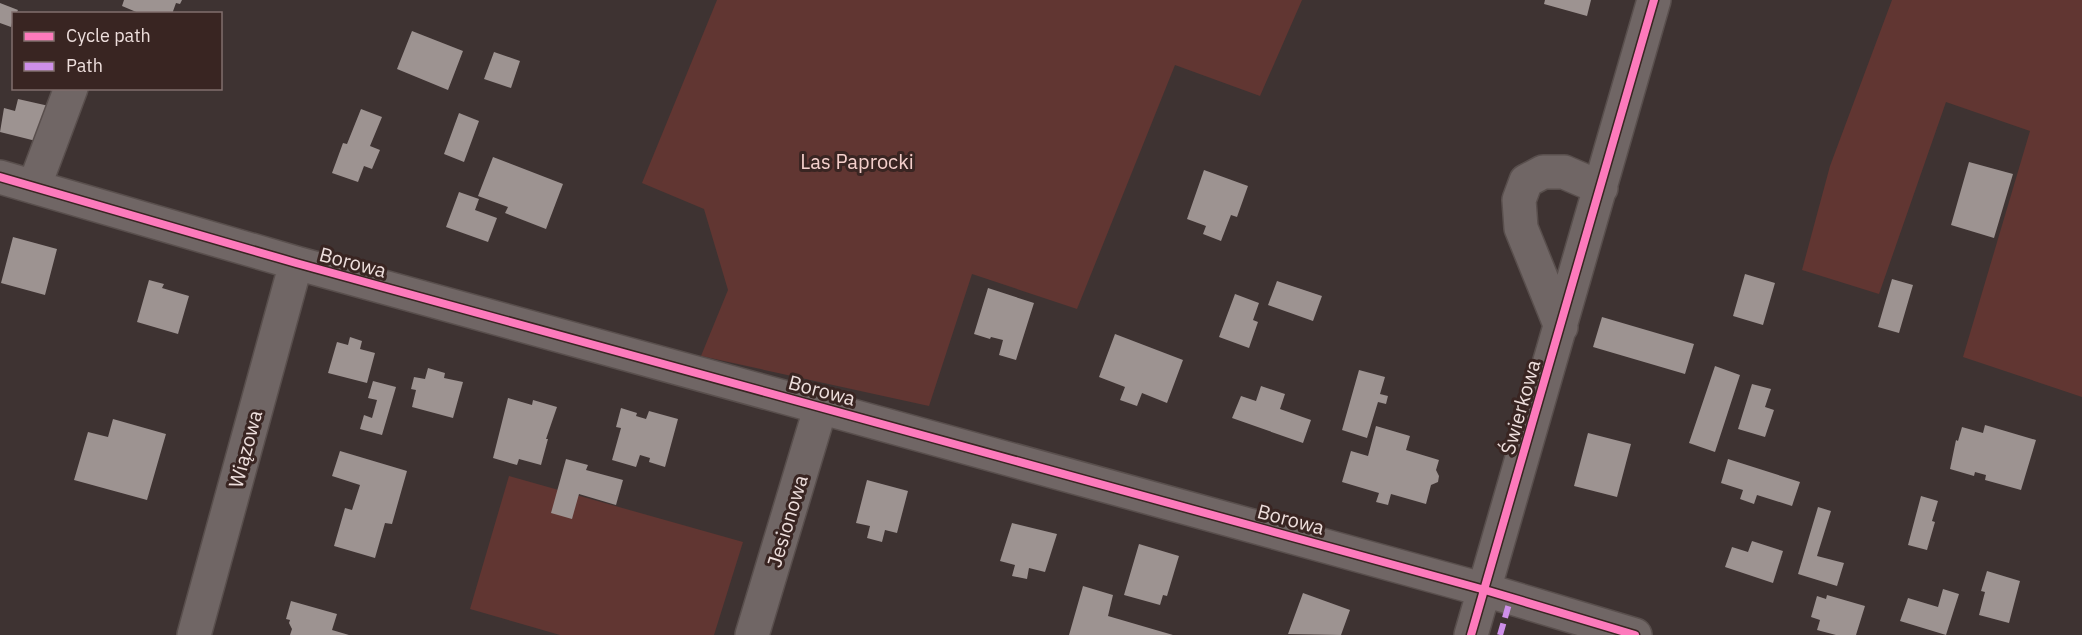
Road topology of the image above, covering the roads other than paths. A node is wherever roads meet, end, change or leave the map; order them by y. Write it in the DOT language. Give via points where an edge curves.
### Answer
graph roads {
  1 [pos="1654,0"];
  2 [pos="70,90"];
  3 [pos="0,177"];
  4 [pos="34,187"];
  5 [pos="1601,188"];
  6 [pos="296,263"];
  7 [pos="1561,327"];
  8 [pos="821,406"];
  9 [pos="1485,590"];
  10 [pos="194,635"];
  11 [pos="752,635"];
  12 [pos="1471,635"];
  13 [pos="1635,635"];
  1 -- 5 [label="street, Świerkowa"];
  2 -- 4 [label="street"];
  3 -- 4 [label="street, Borowa"];
  4 -- 6 [label="street, Borowa"];
  5 -- 7 [label="street, Świerkowa"];
  5 -- 7 [label="street" via="1564,172 1543,172 1526,181 1519,200 1521,228"];
  6 -- 8 [label="street, Borowa"];
  6 -- 10 [label="street, Wiązowa"];
  7 -- 9 [label="street, Świerkowa"];
  8 -- 9 [label="street, Borowa"];
  8 -- 11 [label="street, Jesionowa"];
  9 -- 12 [label="street, Świerkowa"];
  9 -- 13 [label="street, Borowa"];
}
